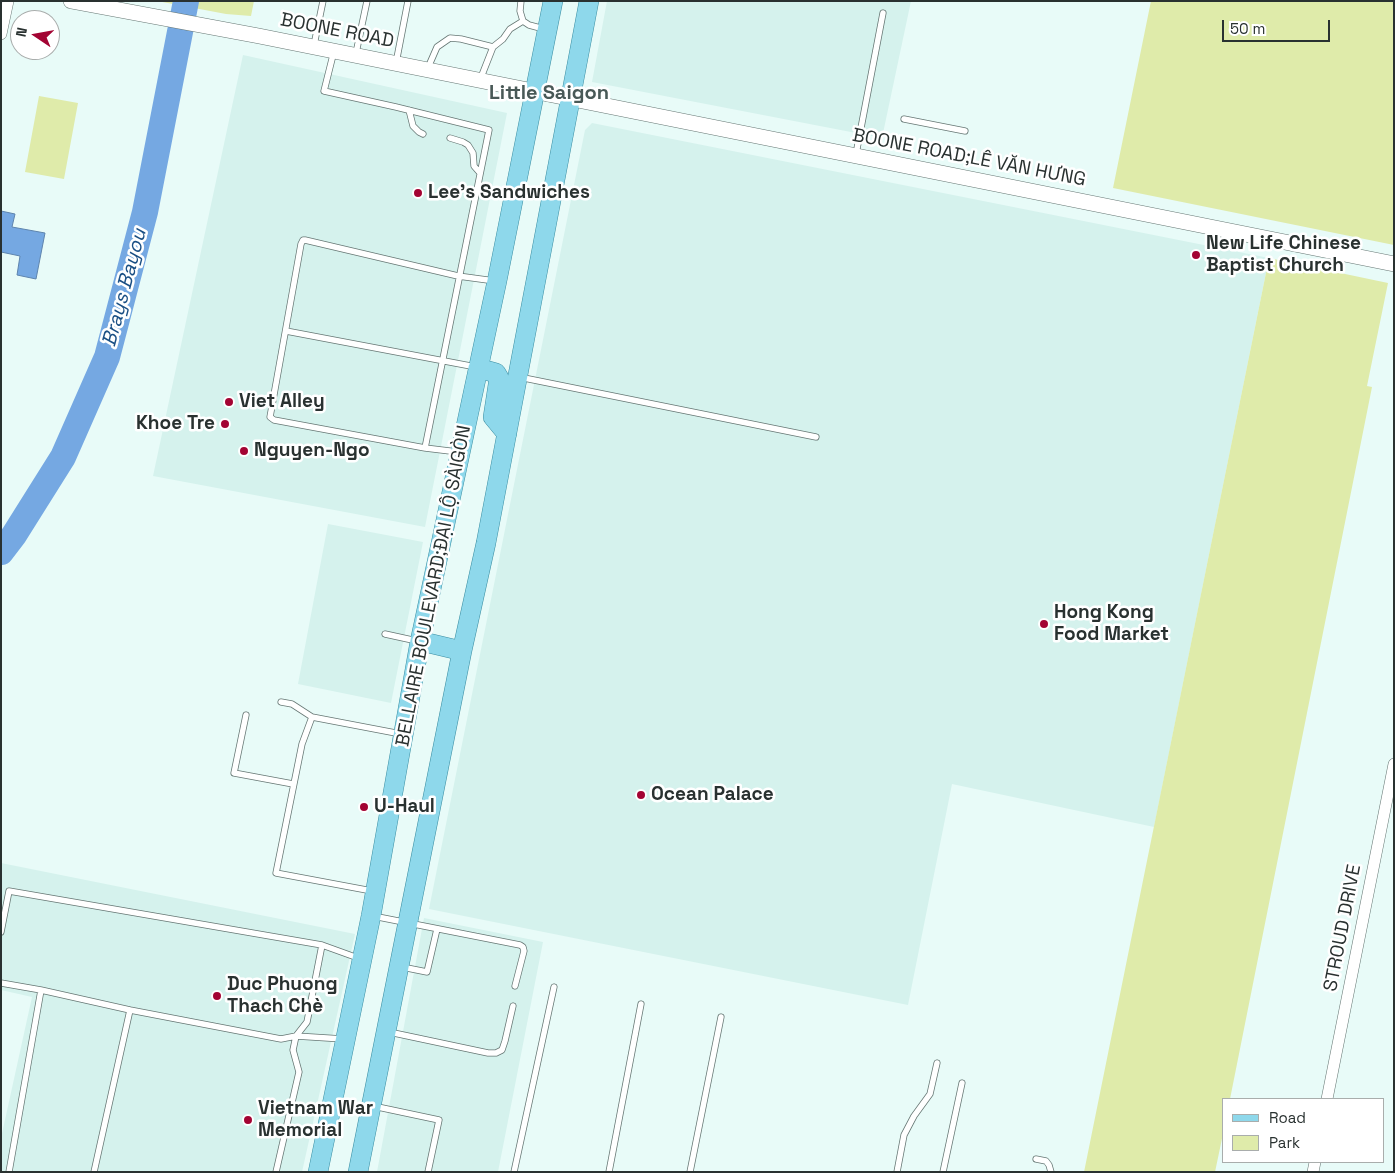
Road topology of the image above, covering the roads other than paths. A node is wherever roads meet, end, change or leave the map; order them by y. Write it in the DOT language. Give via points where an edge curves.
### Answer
graph roads {
  1 [pos="8,1"];
  2 [pos="71,1"];
  3 [pos="323,1"];
  4 [pos="367,1"];
  5 [pos="408,1"];
  6 [pos="521,1"];
  7 [pos="554,1"];
  8 [pos="589,1"];
  9 [pos="883,13"];
  10 [pos="523,21"];
  11 [pos="548,30"];
  12 [pos="1,34"];
  13 [pos="313,47"];
  14 [pos="493,47"];
  15 [pos="334,51"];
  16 [pos="355,56"];
  17 [pos="396,64"];
  18 [pos="427,70"];
  19 [pos="479,81"];
  20 [pos="536,92"];
  21 [pos="570,99"];
  22 [pos="409,110"];
  23 [pos="904,119"];
  24 [pos="965,131"];
  25 [pos="423,134"];
  26 [pos="450,138"];
  27 [pos="856,156"];
  28 [pos="480,173"];
  29 [pos="1394,264"];
  30 [pos="458,276"];
  31 [pos="497,281"];
  32 [pos="286,331"];
  33 [pos="442,361"];
  34 [pos="478,368"];
  35 [pos="517,376"];
  36 [pos="507,434"];
  37 [pos="816,437"];
  38 [pos="425,448"];
  39 [pos="460,452"];
  40 [pos="385,634"];
  41 [pos="420,641"];
  42 [pos="462,651"];
  43 [pos="281,702"];
  44 [pos="246,716"];
  45 [pos="312,717"];
  46 [pos="404,735"];
  47 [pos="1394,766"];
  48 [pos="293,784"];
  49 [pos="374,892"];
  50 [pos="371,916"];
  51 [pos="409,923"];
  52 [pos="437,929"];
  53 [pos="1,932"];
  54 [pos="322,944"];
  55 [pos="361,959"];
  56 [pos="400,966"];
  57 [pos="1,983"];
  58 [pos="515,986"];
  59 [pos="554,987"];
  60 [pos="41,990"];
  61 [pos="641,1004"];
  62 [pos="513,1006"];
  63 [pos="130,1010"];
  64 [pos="722,1017"];
  65 [pos="387,1031"];
  66 [pos="296,1036"];
  67 [pos="345,1039"];
  68 [pos="937,1063"];
  69 [pos="962,1083"];
  70 [pos="1327,1098"];
  71 [pos="371,1106"];
  72 [pos="1036,1159"];
  73 [pos="9,1172"];
  74 [pos="94,1172"];
  75 [pos="276,1172"];
  76 [pos="318,1172"];
  77 [pos="358,1172"];
  78 [pos="428,1172"];
  79 [pos="514,1172"];
  80 [pos="609,1172"];
  81 [pos="690,1172"];
  82 [pos="897,1172"];
  83 [pos="943,1172"];
  84 [pos="1051,1172"];
  1 -- 12 [label="street"];
  2 -- 13 [label="street, BOONE ROAD"];
  3 -- 13 [label="lane"];
  4 -- 16 [label="lane"];
  5 -- 17 [label="lane"];
  6 -- 10 [label="lane"];
  7 -- 11 [label="main road, BELLAIRE BOULEVARD;ĐẠI LỘ SÀIGÒN"];
  8 -- 21 [label="main road"];
  9 -- 27 [label="lane"];
  10 -- 11 [label="lane"];
  10 -- 14 [label="lane"];
  11 -- 20 [label="main road, BELLAIRE BOULEVARD;ĐẠI LỘ SÀIGÒN"];
  13 -- 15 [label="street, BOONE ROAD"];
  14 -- 18 [label="lane" via="450,38 437,47"];
  14 -- 19 [label="lane"];
  15 -- 16 [label="street, BOONE ROAD"];
  15 -- 22 [label="lane" via="324,91"];
  16 -- 17 [label="street, BOONE ROAD"];
  17 -- 18 [label="street, BOONE ROAD"];
  18 -- 19 [label="street, BOONE ROAD"];
  19 -- 20 [label="street, BOONE ROAD"];
  20 -- 21 [label="street, BOONE ROAD;LÊ VĂN HƯNG"];
  20 -- 31 [label="main road, BELLAIRE BOULEVARD;ĐẠI LỘ SÀIGÒN"];
  21 -- 27 [label="street, BOONE ROAD;LÊ VĂN HƯNG"];
  21 -- 35 [label="main road"];
  22 -- 25 [label="lane" via="413,126"];
  22 -- 28 [label="lane" via="489,130"];
  23 -- 24 [label="lane"];
  26 -- 28 [label="lane" via="468,145 473,153 474,166"];
  27 -- 29 [label="street, BOONE ROAD;LÊ VĂN HƯNG"];
  28 -- 30 [label="lane"];
  30 -- 31 [label="lane"];
  30 -- 32 [label="lane" via="303,240"];
  30 -- 33 [label="lane"];
  31 -- 34 [label="main road, BELLAIRE BOULEVARD;ĐẠI LỘ SÀIGÒN"];
  32 -- 33 [label="lane"];
  32 -- 38 [label="lane" via="270,417"];
  33 -- 34 [label="lane"];
  33 -- 38 [label="lane"];
  34 -- 36 [label="main road" via="496,372 499,378 493,417"];
  34 -- 39 [label="main road, BELLAIRE BOULEVARD;ĐẠI LỘ SÀIGÒN"];
  35 -- 36 [label="main road"];
  35 -- 37 [label="lane"];
  36 -- 42 [label="main road"];
  38 -- 39 [label="lane"];
  39 -- 41 [label="main road, BELLAIRE BOULEVARD;ĐẠI LỘ SÀIGÒN"];
  40 -- 41 [label="lane"];
  41 -- 42 [label="main road"];
  41 -- 46 [label="main road, BELLAIRE BOULEVARD;ĐẠI LỘ SÀIGÒN"];
  42 -- 51 [label="main road"];
  43 -- 45 [label="lane" via="292,704"];
  44 -- 48 [label="lane" via="234,773"];
  45 -- 46 [label="lane"];
  45 -- 48 [label="lane"];
  46 -- 49 [label="main road, BELLAIRE BOULEVARD;ĐẠI LỘ SÀIGÒN"];
  47 -- 70 [label="street, STROUD DRIVE"];
  48 -- 49 [label="lane" via="276,873"];
  49 -- 50 [label="main road, BELLAIRE BOULEVARD;ĐẠI LỘ SÀIGÒN"];
  50 -- 51 [label="lane"];
  50 -- 55 [label="main road, BELLAIRE BOULEVARD;ĐẠI LỘ SÀIGÒN"];
  51 -- 52 [label="lane"];
  51 -- 56 [label="main road"];
  52 -- 56 [label="lane" via="427,972"];
  52 -- 58 [label="lane" via="523,947"];
  53 -- 54 [label="lane" via="9,891"];
  54 -- 55 [label="lane"];
  54 -- 66 [label="lane" via="307,1022"];
  55 -- 67 [label="main road, BELLAIRE BOULEVARD;ĐẠI LỘ SÀIGÒN"];
  56 -- 65 [label="main road"];
  57 -- 60 [label="lane"];
  59 -- 79 [label="lane"];
  60 -- 63 [label="lane"];
  60 -- 73 [label="lane"];
  61 -- 80 [label="lane"];
  62 -- 65 [label="lane" via="502,1050 496,1053"];
  63 -- 66 [label="lane" via="281,1039"];
  63 -- 74 [label="lane"];
  64 -- 81 [label="lane"];
  65 -- 71 [label="main road"];
  66 -- 67 [label="lane"];
  66 -- 75 [label="lane" via="293,1050 299,1072"];
  67 -- 76 [label="main road, BELLAIRE BOULEVARD;ĐẠI LỘ SÀIGÒN"];
  68 -- 82 [label="lane" via="930,1094 904,1135"];
  69 -- 83 [label="lane"];
  71 -- 77 [label="main road"];
  71 -- 78 [label="lane" via="439,1120"];
  72 -- 84 [label="lane" via="1046,1161"];
}
